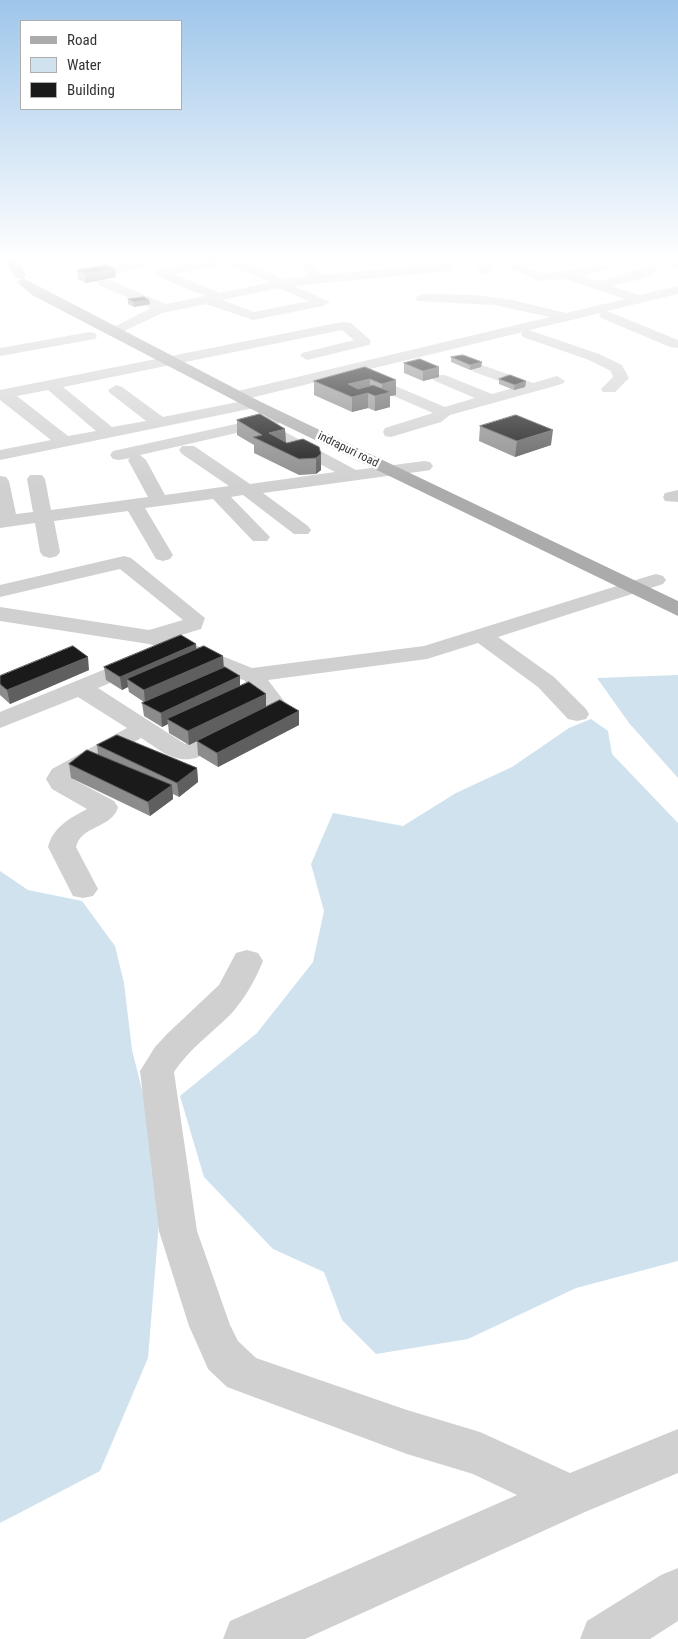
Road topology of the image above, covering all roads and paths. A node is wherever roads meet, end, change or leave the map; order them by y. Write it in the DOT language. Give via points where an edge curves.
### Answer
graph roads {
  1 [pos="94,335"];
  2 [pos="114,335"];
  3 [pos="117,335"];
  4 [pos="290,335"];
  5 [pos="356,335"];
  6 [pos="489,335"];
  7 [pos="522,335"];
  8 [pos="532,335"];
  9 [pos="656,335"];
  10 [pos="270,339"];
  11 [pos="677,344"];
  12 [pos="0,352"];
  13 [pos="189,355"];
  14 [pos="124,356"];
  15 [pos="307,356"];
  16 [pos="169,359"];
  17 [pos="140,365"];
  18 [pos="479,369"];
  19 [pos="342,371"];
  20 [pos="359,376"];
  21 [pos="440,378"];
  22 [pos="557,381"];
  23 [pos="50,384"];
  24 [pos="532,388"];
  25 [pos="608,389"];
  26 [pos="116,390"];
  27 [pos="2,394"];
  28 [pos="490,399"];
  29 [pos="260,402"];
  30 [pos="444,412"];
  31 [pos="160,423"];
  32 [pos="257,424"];
  33 [pos="391,432"];
  34 [pos="109,433"];
  35 [pos="0,441"];
  36 [pos="65,442"];
  37 [pos="188,450"];
  38 [pos="7,454"];
  39 [pos="397,454"];
  40 [pos="119,455"];
  41 [pos="137,460"];
  42 [pos="424,466"];
  43 [pos="389,470"];
  44 [pos="353,475"];
  45 [pos="442,475"];
  46 [pos="36,479"];
  47 [pos="0,481"];
  48 [pos="247,490"];
  49 [pos="218,494"];
  50 [pos="159,502"];
  51 [pos="134,505"];
  52 [pos="42,517"];
  53 [pos="4,522"];
  54 [pos="300,530"];
  55 [pos="260,537"];
  56 [pos="50,552"];
  57 [pos="163,555"];
  58 [pos="643,580"];
  59 [pos="0,591"];
  60 [pos="678,591"];
  61 [pos="678,608"];
  62 [pos="0,614"];
  63 [pos="481,635"];
  64 [pos="150,638"];
  65 [pos="180,645"];
  66 [pos="242,672"];
  67 [pos="206,681"];
  68 [pos="80,687"];
  69 [pos="577,714"];
  70 [pos="142,717"];
  71 [pos="0,721"];
  72 [pos="84,889"];
  73 [pos="247,961"];
  74 [pos="678,1451"];
  75 [pos="569,1496"];
  76 [pos="678,1592"];
  77 [pos="248,1639"];
  78 [pos="605,1639"];
  1 -- 12 [label="street"];
  2 -- 16 [label="main road, indrapuri road"];
  3 -- 13 [label="main road, indrapuri road"];
  4 -- 10 [label="street"];
  5 -- 15 [label="street" via="364,342"];
  6 -- 19 [label="street"];
  7 -- 20 [label="street"];
  8 -- 25 [label="street" via="617,368 621,378"];
  9 -- 11 [label="street"];
  10 -- 13 [label="street"];
  10 -- 15 [label="street"];
  13 -- 16 [label="street"];
  13 -- 29 [label="main road, indrapuri road"];
  14 -- 17 [label="street"];
  15 -- 19 [label="street"];
  16 -- 17 [label="street"];
  16 -- 29 [label="main road, indrapuri road"];
  17 -- 23 [label="street"];
  18 -- 24 [label="street"];
  19 -- 20 [label="street"];
  19 -- 29 [label="street"];
  20 -- 29 [label="street"];
  20 -- 30 [label="street"];
  21 -- 28 [label="street"];
  22 -- 24 [label="street"];
  23 -- 27 [label="street"];
  23 -- 34 [label="street"];
  24 -- 28 [label="street"];
  26 -- 31 [label="street"];
  27 -- 36 [label="street"];
  28 -- 30 [label="street"];
  29 -- 31 [label="street"];
  29 -- 32 [label="street"];
  29 -- 32 [label="street"];
  29 -- 43 [label="main road, indrapuri road"];
  30 -- 33 [label="street" via="440,417"];
  31 -- 34 [label="street"];
  32 -- 40 [label="street"];
  32 -- 44 [label="street"];
  34 -- 36 [label="street"];
  35 -- 38 [label="street"];
  36 -- 38 [label="street"];
  37 -- 48 [label="street"];
  39 -- 42 [label="main road, indrapuri road"];
  41 -- 50 [label="street"];
  42 -- 43 [label="street"];
  42 -- 45 [label="main road, indrapuri road"];
  43 -- 44 [label="street"];
  43 -- 58 [label="main road, indrapuri road"];
  44 -- 48 [label="street"];
  46 -- 52 [label="street"];
  47 -- 53 [label="street"];
  48 -- 49 [label="street"];
  48 -- 54 [label="street"];
  49 -- 50 [label="street"];
  49 -- 55 [label="street"];
  50 -- 51 [label="street"];
  51 -- 52 [label="street"];
  51 -- 57 [label="street"];
  52 -- 53 [label="street"];
  52 -- 56 [label="street"];
  58 -- 60 [label="main road, indrapuri road"];
  58 -- 61 [label="main road, indrapuri road"];
  58 -- 63 [label="street"];
  59 -- 64 [label="street" via="124,562 194,618 193,624"];
  62 -- 64 [label="street"];
  63 -- 66 [label="street" via="403,657"];
  63 -- 69 [label="street" via="546,682"];
  64 -- 65 [label="street"];
  65 -- 66 [label="street"];
  65 -- 68 [label="street"];
  66 -- 67 [label="street"];
  66 -- 70 [label="street" via="275,705 274,712 187,753 180,752"];
  68 -- 70 [label="street"];
  68 -- 71 [label="street"];
  70 -- 72 [label="street" via="59,778 61,783 104,807 103,811 62,839 62,847"];
  73 -- 75 [label="street" via="244,974 234,990 174,1048 157,1071 178,1231 223,1355 242,1374 480,1454"];
  74 -- 75 [label="street"];
  75 -- 77 [label="street"];
  76 -- 78 [label="street"];
}
